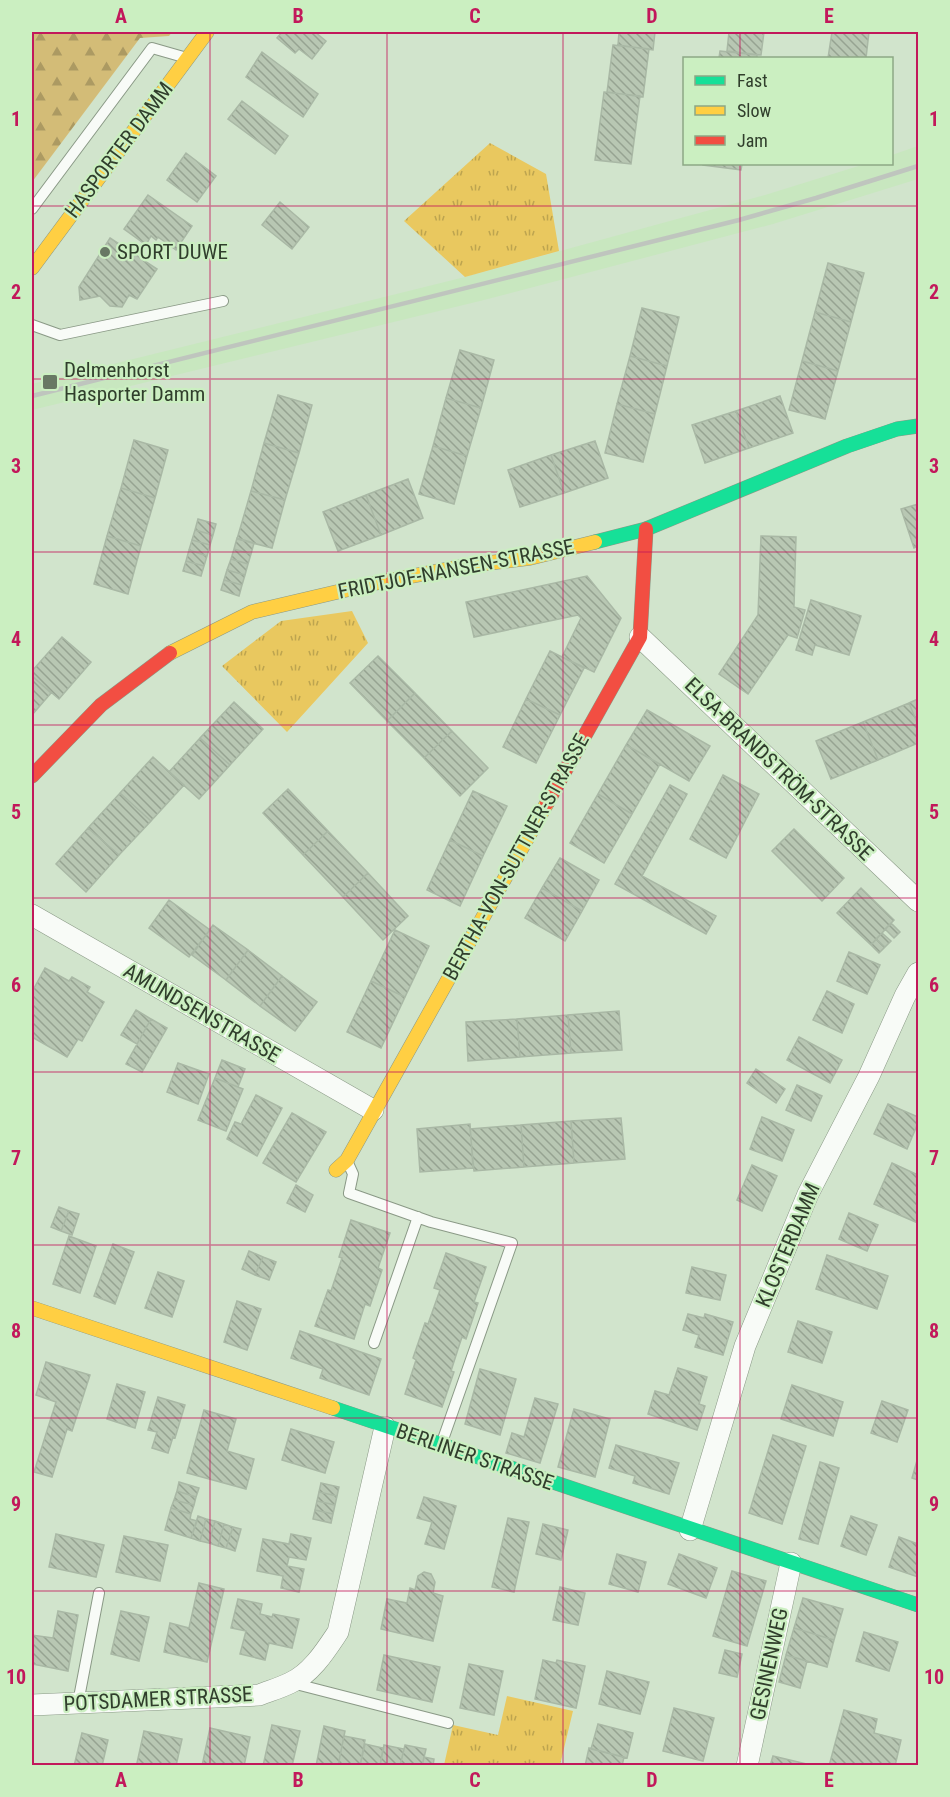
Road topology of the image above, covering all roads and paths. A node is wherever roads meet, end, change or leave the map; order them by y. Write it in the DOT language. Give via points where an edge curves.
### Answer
graph roads {
  1 [pos="207,32"];
  2 [pos="187,58"];
  3 [pos="32,209"];
  4 [pos="32,268"];
  5 [pos="223,301"];
  6 [pos="32,325"];
  7 [pos="918,426"];
  8 [pos="646,529"];
  9 [pos="640,637"];
  10 [pos="32,776"];
  11 [pos="918,901"];
  12 [pos="32,915"];
  13 [pos="918,974"];
  14 [pos="374,1110"];
  15 [pos="347,1160"];
  16 [pos="336,1170"];
  17 [pos="418,1217"];
  18 [pos="32,1308"];
  19 [pos="374,1343"];
  20 [pos="385,1427"];
  21 [pos="441,1446"];
  22 [pos="690,1530"];
  23 [pos="791,1563"];
  24 [pos="99,1593"];
  25 [pos="918,1605"];
  26 [pos="292,1683"];
  27 [pos="78,1703"];
  28 [pos="32,1705"];
  29 [pos="448,1724"];
  30 [pos="747,1766"];
  1 -- 2 [label="street, HASPORTER DAMM"];
  2 -- 3 [label="lane" via="152,48"];
  2 -- 4 [label="street, HASPORTER DAMM"];
  5 -- 6 [label="lane" via="60,335"];
  7 -- 8 [label="street, FRIDTJOF-NANSEN-STRASSE" via="847,446"];
  8 -- 9 [label="street, BERTHA-VON-SUTTNER-STRASSE"];
  8 -- 10 [label="street, FRIDTJOF-NANSEN-STRASSE" via="530,558 371,584 252,612 173,651 101,705"];
  9 -- 11 [label="street, ELSA-BRANDSTRÖM-STRASSE"];
  9 -- 14 [label="street, BERTHA-VON-SUTTNER-STRASSE"];
  12 -- 14 [label="street, AMUNDSENSTRASSE"];
  13 -- 22 [label="street, KLOSTERDAMM" via="808,1194 745,1346"];
  14 -- 15 [label="street, BERTHA-VON-SUTTNER-STRASSE"];
  15 -- 16 [label="street, BERTHA-VON-SUTTNER-STRASSE"];
  15 -- 17 [label="lane" via="353,1174 349,1192"];
  17 -- 19 [label="lane"];
  17 -- 21 [label="lane" via="512,1243"];
  18 -- 20 [label="street, BERLINER STRASSE" via="255,1380"];
  20 -- 21 [label="street, BERLINER STRASSE"];
  20 -- 26 [label="street, POTSDAMER STRASSE" via="338,1632 308,1670"];
  21 -- 22 [label="street, BERLINER STRASSE"];
  22 -- 23 [label="street, BERLINER STRASSE"];
  23 -- 25 [label="street, BERLINER STRASSE"];
  23 -- 30 [label="street, GESINENWEG"];
  24 -- 27 [label="lane"];
  26 -- 27 [label="street, POTSDAMER STRASSE" via="259,1695"];
  26 -- 29 [label="lane"];
  27 -- 28 [label="street, POTSDAMER STRASSE"];
}
